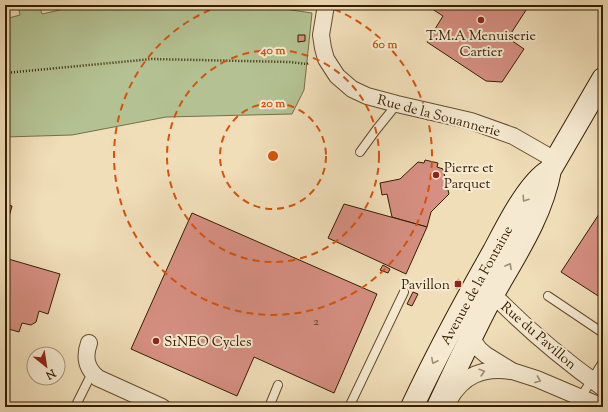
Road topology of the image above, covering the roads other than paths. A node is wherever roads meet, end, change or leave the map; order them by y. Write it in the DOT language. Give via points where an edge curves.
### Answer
graph roads {
  1 [pos="326,5"];
  2 [pos="603,79"];
  3 [pos="397,104"];
  4 [pos="360,152"];
  5 [pos="553,165"];
  6 [pos="478,279"];
  7 [pos="404,292"];
  8 [pos="493,295"];
  9 [pos="548,296"];
  10 [pos="459,315"];
  11 [pos="603,333"];
  12 [pos="470,338"];
  13 [pos="89,343"];
  14 [pos="603,362"];
  15 [pos="512,371"];
  16 [pos="92,373"];
  17 [pos="597,384"];
  18 [pos="278,386"];
  19 [pos="581,397"];
  20 [pos="75,407"];
  21 [pos="162,407"];
  22 [pos="269,407"];
  23 [pos="349,407"];
  24 [pos="412,407"];
  25 [pos="438,407"];
  26 [pos="445,407"];
  27 [pos="603,407"];
  1 -- 3 [label="street, Rue de la Souannerie" via="321,35 326,59 331,68 344,83 360,93"];
  2 -- 5 [label="street, Avenue de la Fontaine"];
  3 -- 4 [label="lane"];
  3 -- 5 [label="street, Rue de la Souannerie" via="471,121 505,133"];
  5 -- 6 [label="street, Avenue de la Fontaine, one-way" via="537,179 512,217"];
  8 -- 5 [label="street, Avenue de la Fontaine, one-way" via="530,227 547,187"];
  6 -- 8 [label="street, Rue du Pavillon"];
  6 -- 10 [label="street, Avenue de la Fontaine"];
  7 -- 23 [label="lane"];
  8 -- 12 [label="street, Avenue de la Fontaine"];
  8 -- 17 [label="street, Rue du Pavillon" via="542,341"];
  9 -- 11 [label="lane"];
  10 -- 12 [label="street, Rue du Pavillon"];
  10 -- 24 [label="street, Avenue de la Fontaine, one-way"];
  12 -- 15 [label="street, Rue du Pavillon" via="486,355"];
  12 -- 25 [label="street, Avenue de la Fontaine"];
  13 -- 16 [label="street" via="86,360"];
  14 -- 17 [label="lane"];
  15 -- 19 [label="street, Rue du Pavillon, one-way"];
  26 -- 15 [label="street, Rue du Pavillon, one-way" via="454,390 470,377 490,370"];
  16 -- 20 [label="lane"];
  16 -- 21 [label="street"];
  17 -- 19 [label="lane"];
  18 -- 22 [label="lane"];
  19 -- 27 [label="street, Rue du Pavillon"];
}
